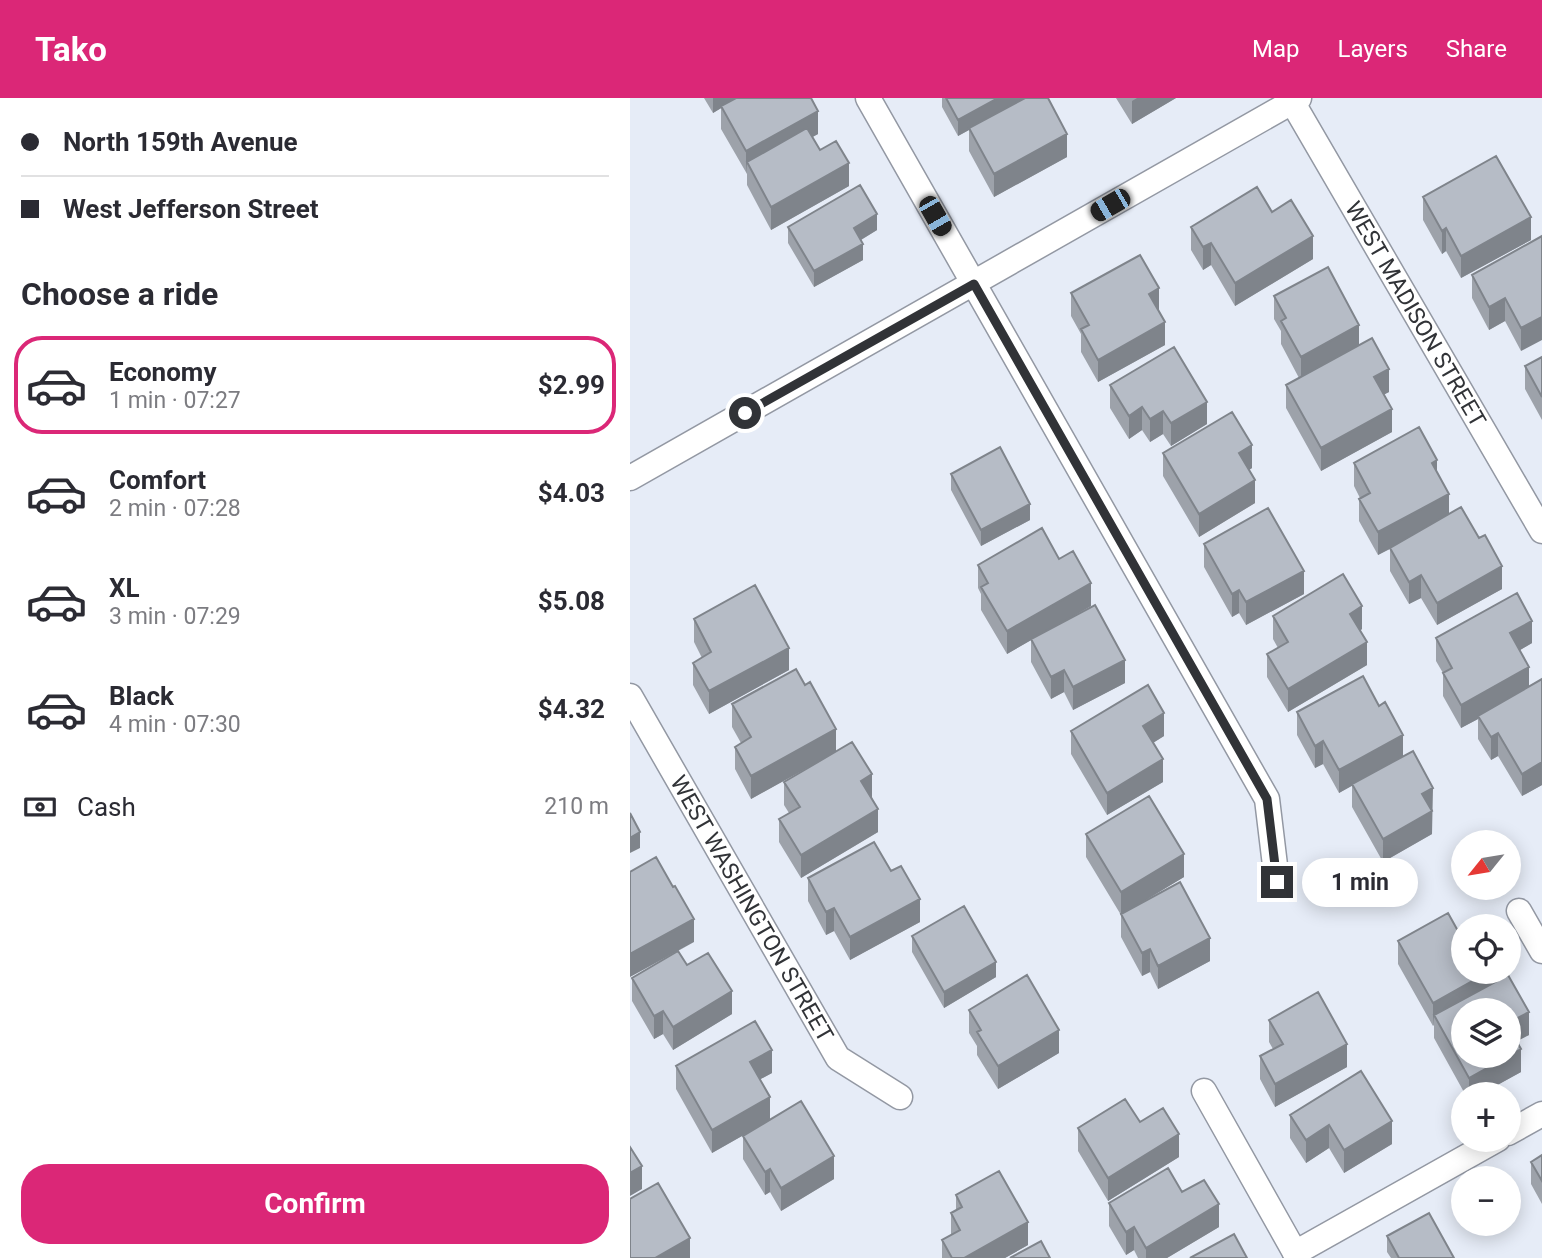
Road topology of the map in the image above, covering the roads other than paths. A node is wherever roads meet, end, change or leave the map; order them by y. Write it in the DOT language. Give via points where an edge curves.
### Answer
graph roads {
  1 [pos="868,98"];
  2 [pos="1294,99"];
  3 [pos="974,284"];
  4 [pos="630,478"];
  5 [pos="1542,531"];
  6 [pos="630,696"];
  7 [pos="1277,882"];
  8 [pos="1519,911"];
  9 [pos="1542,951"];
  10 [pos="1204,1091"];
  11 [pos="900,1097"];
  12 [pos="1542,1115"];
  13 [pos="1521,1126"];
  14 [pos="1476,1152"];
  15 [pos="1297,1256"];
  1 -- 3 [label="street"];
  2 -- 3 [label="street"];
  2 -- 5 [label="street, WEST MADISON STREET"];
  3 -- 4 [label="street"];
  3 -- 7 [label="street" via="1267,799"];
  6 -- 11 [label="street, WEST WASHINGTON STREET" via="838,1058"];
  8 -- 9 [label="street"];
  10 -- 15 [label="street"];
  12 -- 13 [label="street"];
  14 -- 15 [label="street"];
}
